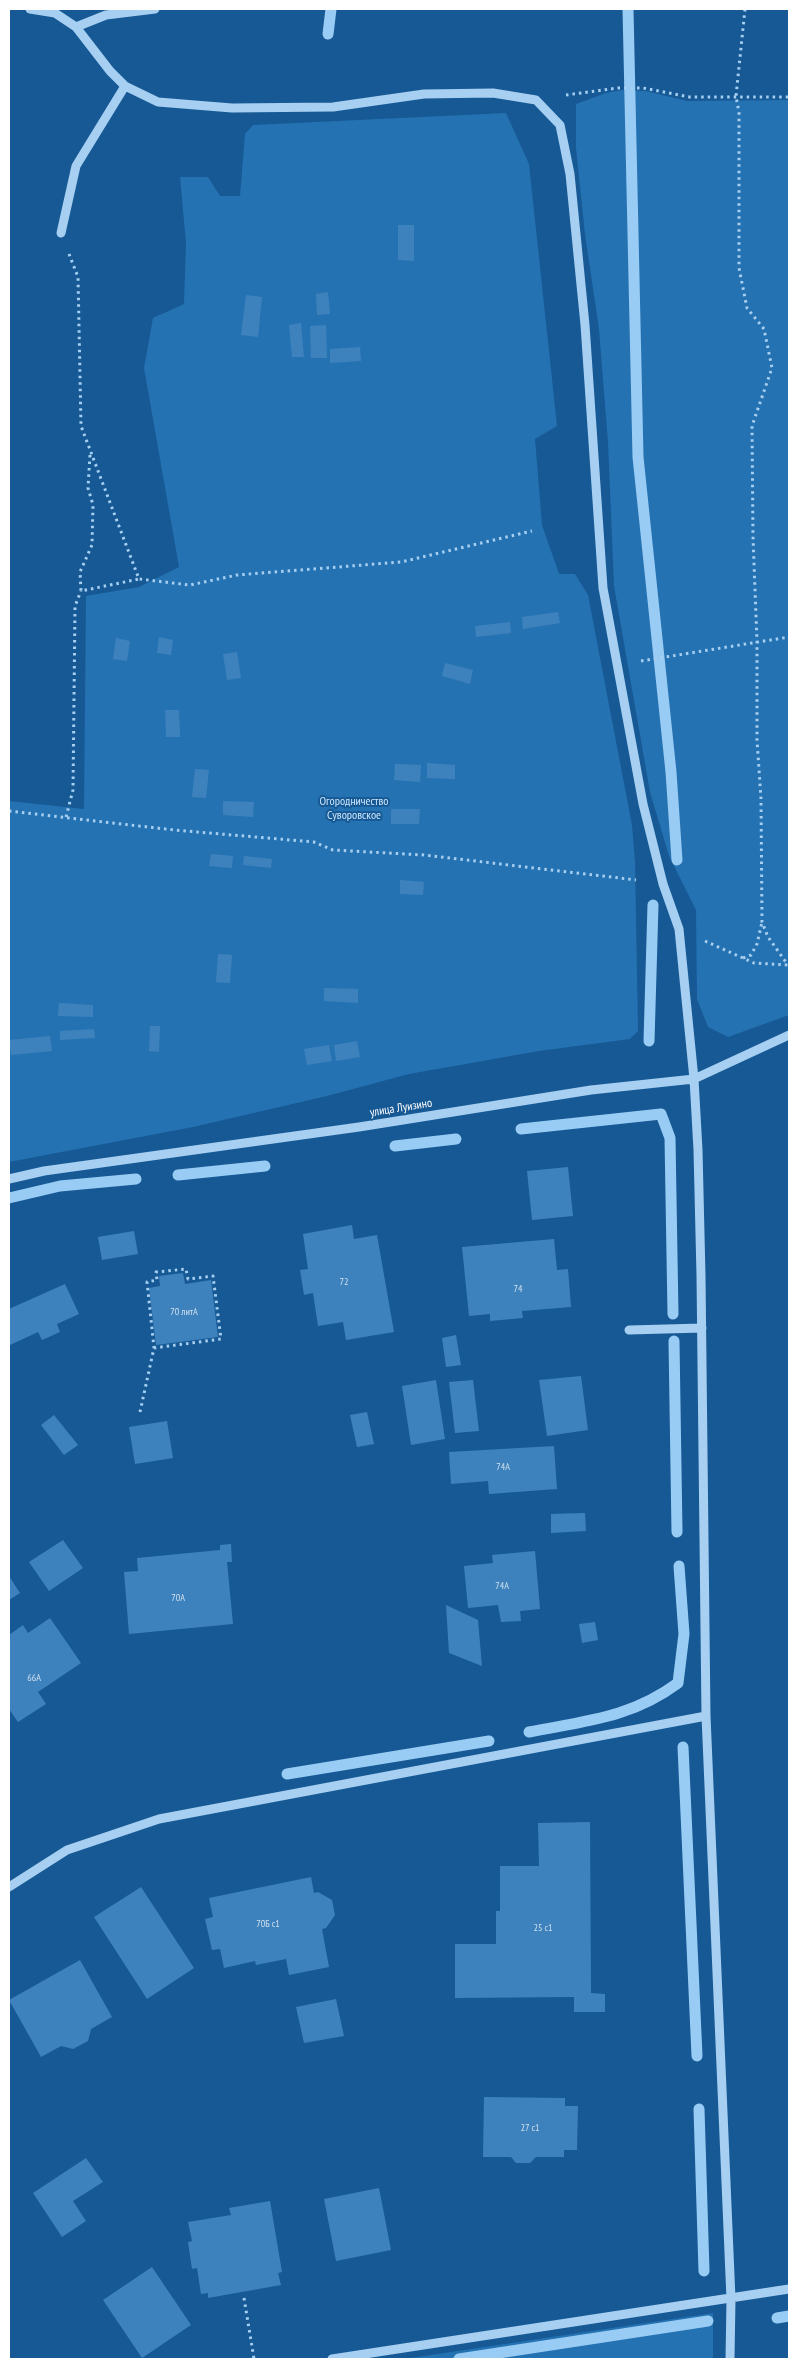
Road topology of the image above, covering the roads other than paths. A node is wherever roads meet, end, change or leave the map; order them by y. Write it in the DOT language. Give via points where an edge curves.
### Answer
graph roads {
  1 [pos="30,9"];
  2 [pos="155,9"];
  3 [pos="76,27"];
  4 [pos="125,86"];
  5 [pos="61,233"];
  6 [pos="789,1035"];
  7 [pos="694,1079"];
  8 [pos="9,1180"];
  9 [pos="702,1328"];
  10 [pos="629,1330"];
  11 [pos="706,1716"];
  12 [pos="9,1887"];
  13 [pos="789,2289"];
  14 [pos="731,2299"];
  15 [pos="332,2359"];
  16 [pos="730,2359"];
  1 -- 3 [label="street" via="55,13"];
  2 -- 3 [label="street" via="106,15"];
  3 -- 4 [label="street"];
  4 -- 5 [label="street" via="76,166"];
  4 -- 7 [label="street" via="158,102 232,108 333,107 424,94 493,93 536,100 560,125 570,174 585,324 603,588 643,804 663,884 679,930"];
  6 -- 7 [label="street, улица Луизино"];
  7 -- 8 [label="street, улица Луизино" via="591,1090 359,1127 44,1171"];
  7 -- 9 [label="street"];
  9 -- 10 [label="street"];
  9 -- 11 [label="street"];
  11 -- 12 [label="street" via="159,1819 67,1850"];
  11 -- 14 [label="street"];
  13 -- 14 [label="street"];
  14 -- 15 [label="street"];
  14 -- 16 [label="street"];
}
